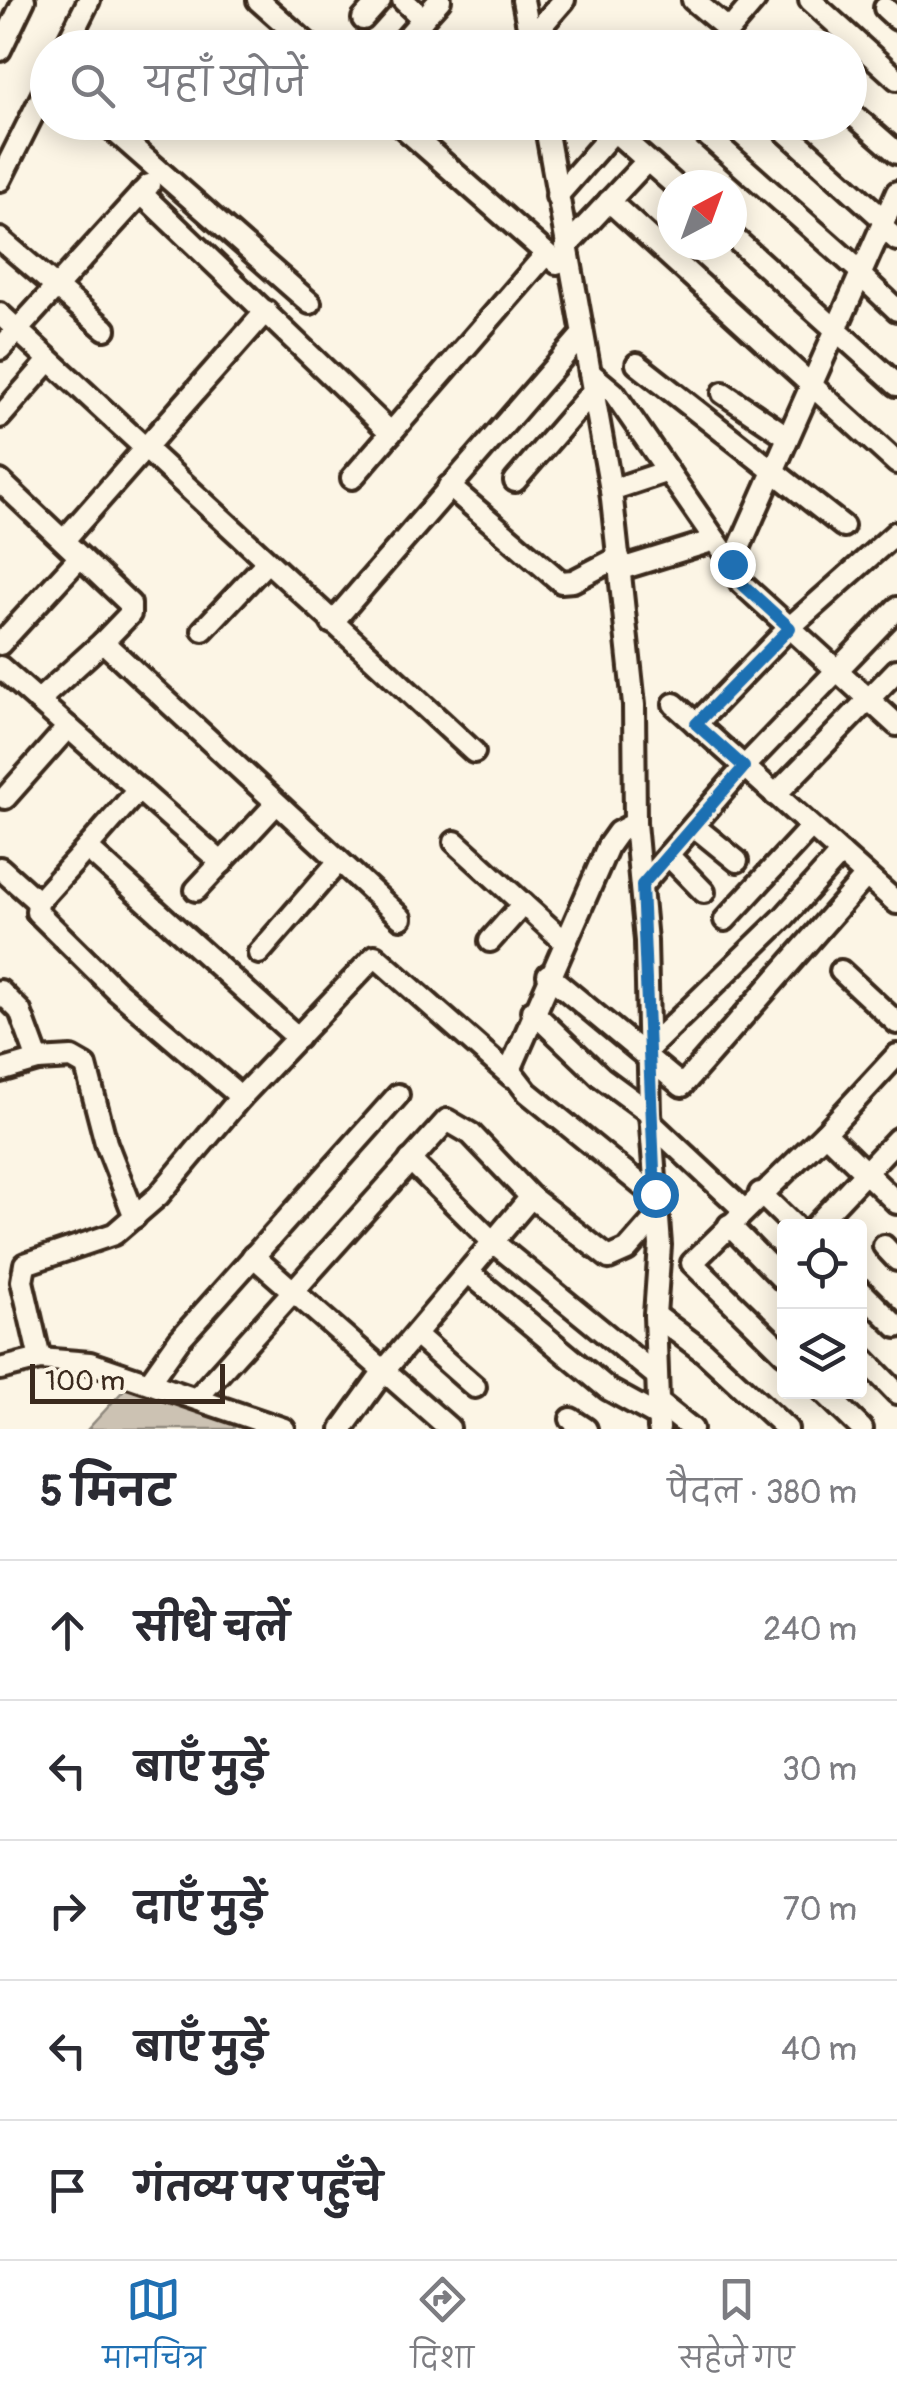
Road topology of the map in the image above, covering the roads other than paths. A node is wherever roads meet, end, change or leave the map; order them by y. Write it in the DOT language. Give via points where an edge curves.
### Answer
graph roads {
  1 [pos="24,0"];
  2 [pos="89,0"];
  3 [pos="258,0"];
  4 [pos="380,0"];
  5 [pos="403,0"];
  6 [pos="440,0"];
  7 [pos="523,0"];
  8 [pos="564,0"];
  9 [pos="694,0"];
  10 [pos="755,0"];
  11 [pos="810,0"];
  12 [pos="424,18"];
  13 [pos="364,19"];
  14 [pos="74,30"];
  15 [pos="292,30"];
  16 [pos="413,30"];
  17 [pos="529,30"];
  18 [pos="541,30"];
  19 [pos="729,30"];
  20 [pos="843,30"];
  21 [pos="0,50"];
  22 [pos="867,52"];
  23 [pos="897,79"];
  24 [pos="30,120"];
  25 [pos="867,127"];
  26 [pos="124,140"];
  27 [pos="419,140"];
  28 [pos="548,140"];
  29 [pos="599,140"];
  30 [pos="624,140"];
  31 [pos="712,140"];
  32 [pos="793,140"];
  33 [pos="897,153"];
  34 [pos="647,161"];
  35 [pos="657,170"];
  36 [pos="160,172"];
  37 [pos="0,180"];
  38 [pos="897,192"];
  39 [pos="142,193"];
  40 [pos="557,196"];
  41 [pos="609,201"];
  42 [pos="888,229"];
  43 [pos="0,239"];
  44 [pos="747,249"];
  45 [pos="556,250"];
  46 [pos="860,274"];
  47 [pos="56,287"];
  48 [pos="310,302"];
  49 [pos="897,310"];
  50 [pos="266,311"];
  51 [pos="0,314"];
  52 [pos="836,328"];
  53 [pos="105,329"];
  54 [pos="18,330"];
  55 [pos="582,335"];
  56 [pos="0,348"];
  57 [pos="49,362"];
  58 [pos="637,364"];
  59 [pos="591,382"];
  60 [pos="811,384"];
  61 [pos="897,385"];
  62 [pos="723,392"];
  63 [pos="0,417"];
  64 [pos="391,434"];
  65 [pos="788,437"];
  66 [pos="145,448"];
  67 [pos="897,463"];
  68 [pos="774,469"];
  69 [pos="668,471"];
  70 [pos="352,478"];
  71 [pos="515,481"];
  72 [pos="449,486"];
  73 [pos="612,490"];
  74 [pos="4,493"];
  75 [pos="843,526"];
  76 [pos="897,532"];
  77 [pos="64,540"];
  78 [pos="716,540"];
  79 [pos="80,557"];
  80 [pos="266,562"];
  81 [pos="620,563"];
  82 [pos="732,564"];
  83 [pos="897,608"];
  84 [pos="332,623"];
  85 [pos="790,628"];
  86 [pos="203,630"];
  87 [pos="102,642"];
  88 [pos="0,644"];
  89 [pos="0,668"];
  90 [pos="897,670"];
  91 [pos="838,672"];
  92 [pos="868,700"];
  93 [pos="38,701"];
  94 [pos="674,704"];
  95 [pos="696,724"];
  96 [pos="897,725"];
  97 [pos="68,727"];
  98 [pos="474,752"];
  99 [pos="744,767"];
  100 [pos="138,790"];
  101 [pos="775,795"];
  102 [pos="5,798"];
  103 [pos="276,804"];
  104 [pos="635,823"];
  105 [pos="694,826"];
  106 [pos="811,826"];
  107 [pos="455,842"];
  108 [pos="87,848"];
  109 [pos="841,854"];
  110 [pos="668,855"];
  111 [pos="737,860"];
  112 [pos="339,862"];
  113 [pos="222,863"];
  114 [pos="0,868"];
  115 [pos="866,876"];
  116 [pos="642,885"];
  117 [pos="196,890"];
  118 [pos="704,892"];
  119 [pos="38,902"];
  120 [pos="897,903"];
  121 [pos="523,904"];
  122 [pos="401,918"];
  123 [pos="725,920"];
  124 [pos="490,942"];
  125 [pos="565,942"];
  126 [pos="259,954"];
  127 [pos="840,971"];
  128 [pos="548,974"];
  129 [pos="0,991"];
  130 [pos="532,1010"];
  131 [pos="897,1022"];
  132 [pos="298,1038"];
  133 [pos="897,1054"];
  134 [pos="648,1055"];
  135 [pos="38,1060"];
  136 [pos="0,1072"];
  137 [pos="512,1076"];
  138 [pos="398,1096"];
  139 [pos="241,1097"];
  140 [pos="650,1118"];
  141 [pos="825,1133"];
  142 [pos="897,1139"];
  143 [pos="410,1160"];
  144 [pos="866,1174"];
  145 [pos="760,1194"];
  146 [pos="531,1197"];
  147 [pos="897,1202"];
  148 [pos="656,1206"];
  149 [pos="135,1217"];
  150 [pos="736,1217"];
  151 [pos="787,1219"];
  152 [pos="823,1219"];
  153 [pos="494,1243"];
  154 [pos="253,1256"];
  155 [pos="777,1271"];
  156 [pos="469,1272"];
  157 [pos="289,1291"];
  158 [pos="867,1297"];
  159 [pos="655,1316"];
  160 [pos="897,1327"];
  161 [pos="416,1336"];
  162 [pos="777,1346"];
  163 [pos="40,1359"];
  164 [pos="867,1362"];
  165 [pos="0,1369"];
  166 [pos="383,1372"];
  167 [pos="657,1376"];
  168 [pos="150,1381"];
  169 [pos="475,1387"];
  170 [pos="897,1393"];
  171 [pos="198,1397"];
  172 [pos="831,1399"];
  173 [pos="659,1416"];
  174 [pos="253,1423"];
  175 [pos="450,1428"];
  176 [pos="284,1429"];
  177 [pos="342,1429"];
  178 [pos="692,1429"];
  179 [pos="787,1429"];
  180 [pos="862,1429"];
  1 -- 21 [label="street"];
  2 -- 14 [label="street"];
  3 -- 15 [label="street"];
  4 -- 13 [label="street"];
  5 -- 12 [label="street"];
  6 -- 12 [label="street"];
  7 -- 17 [label="street"];
  8 -- 18 [label="street"];
  9 -- 19 [label="street"];
  10 -- 19 [label="street"];
  11 -- 20 [label="street"];
  12 -- 16 [label="street"];
  22 -- 23 [label="street"];
  24 -- 37 [label="street"];
  25 -- 33 [label="street"];
  26 -- 36 [label="street"];
  27 -- 45 [label="street"];
  28 -- 40 [label="street"];
  29 -- 40 [label="street"];
  30 -- 34 [label="street"];
  31 -- 46 [label="street"];
  32 -- 42 [label="street"];
  34 -- 35 [label="street"];
  34 -- 41 [label="street"];
  36 -- 39 [label="street"];
  36 -- 48 [label="street"];
  38 -- 42 [label="street"];
  39 -- 47 [label="street"];
  39 -- 50 [label="street"];
  40 -- 45 [label="street"];
  41 -- 45 [label="street"];
  41 -- 60 [label="street"];
  42 -- 46 [label="street"];
  43 -- 47 [label="street"];
  44 -- 52 [label="street"];
  45 -- 55 [label="street" via="571,276"];
  45 -- 64 [label="street"];
  46 -- 49 [label="street"];
  46 -- 52 [label="street"];
  47 -- 53 [label="street"];
  47 -- 54 [label="street"];
  50 -- 64 [label="street"];
  50 -- 66 [label="street"];
  51 -- 54 [label="street"];
  52 -- 60 [label="street"];
  52 -- 61 [label="street"];
  54 -- 56 [label="street"];
  54 -- 57 [label="street"];
  55 -- 59 [label="street"];
  55 -- 72 [label="street"];
  57 -- 63 [label="street"];
  57 -- 66 [label="street"];
  58 -- 68 [label="street"];
  59 -- 69 [label="street" via="614,394"];
  59 -- 71 [label="street"];
  59 -- 73 [label="street"];
  60 -- 65 [label="street"];
  60 -- 67 [label="street"];
  62 -- 65 [label="street"];
  64 -- 70 [label="street"];
  65 -- 68 [label="street"];
  66 -- 77 [label="street"];
  66 -- 80 [label="street"];
  68 -- 75 [label="street"];
  68 -- 82 [label="street"];
  69 -- 73 [label="street"];
  69 -- 78 [label="street"];
  72 -- 81 [label="street" via="561,582"];
  72 -- 84 [label="street"];
  73 -- 81 [label="street"];
  74 -- 77 [label="street"];
  76 -- 85 [label="street"];
  77 -- 79 [label="street"];
  78 -- 81 [label="street"];
  78 -- 82 [label="street"];
  79 -- 87 [label="street" via="131,608"];
  79 -- 88 [label="street"];
  80 -- 84 [label="street"];
  80 -- 86 [label="street"];
  81 -- 104 [label="street" via="636,743"];
  82 -- 85 [label="street" via="741,583"];
  83 -- 91 [label="street"];
  84 -- 98 [label="street"];
  85 -- 91 [label="street"];
  85 -- 95 [label="street"];
  87 -- 93 [label="street"];
  87 -- 103 [label="street"];
  89 -- 93 [label="street"];
  90 -- 92 [label="street"];
  91 -- 92 [label="street"];
  91 -- 99 [label="street"];
  92 -- 96 [label="street"];
  92 -- 101 [label="street"];
  93 -- 97 [label="street"];
  94 -- 95 [label="street"];
  95 -- 99 [label="street"];
  97 -- 100 [label="street"];
  97 -- 102 [label="street"];
  99 -- 101 [label="street"];
  99 -- 105 [label="street"];
  100 -- 108 [label="street"];
  100 -- 113 [label="street"];
  101 -- 106 [label="street"];
  103 -- 112 [label="street"];
  103 -- 113 [label="street"];
  104 -- 116 [label="street"];
  104 -- 125 [label="street" via="611,839"];
  105 -- 110 [label="street"];
  105 -- 111 [label="street"];
  106 -- 109 [label="street"];
  106 -- 123 [label="street"];
  107 -- 121 [label="street"];
  108 -- 119 [label="street"];
  108 -- 132 [label="street"];
  109 -- 115 [label="street"];
  109 -- 134 [label="street"];
  110 -- 116 [label="street"];
  110 -- 118 [label="street"];
  112 -- 122 [label="street"];
  112 -- 126 [label="street"];
  113 -- 117 [label="street"];
  114 -- 119 [label="street"];
  115 -- 120 [label="street"];
  115 -- 134 [label="street" via="682,1086"];
  116 -- 134 [label="street"];
  119 -- 139 [label="street" via="38,912 116,990"];
  121 -- 124 [label="street"];
  121 -- 125 [label="street"];
  125 -- 128 [label="street"];
  127 -- 131 [label="street"];
  128 -- 130 [label="street"];
  128 -- 134 [label="street"];
  129 -- 135 [label="street" via="20,1011"];
  130 -- 137 [label="street"];
  130 -- 140 [label="street"];
  132 -- 137 [label="street" via="375,956"];
  132 -- 139 [label="street"];
  133 -- 141 [label="street"];
  134 -- 140 [label="street"];
  135 -- 136 [label="street"];
  135 -- 149 [label="street" via="78,1058 86,1066"];
  137 -- 148 [label="street"];
  138 -- 154 [label="street"];
  139 -- 149 [label="street"];
  140 -- 148 [label="street"];
  140 -- 150 [label="street"];
  141 -- 144 [label="street"];
  141 -- 145 [label="street"];
  142 -- 144 [label="street"];
  143 -- 146 [label="street" via="440,1125 453,1120"];
  143 -- 153 [label="street"];
  143 -- 157 [label="street"];
  144 -- 147 [label="street"];
  144 -- 152 [label="street"];
  145 -- 150 [label="street"];
  145 -- 151 [label="street"];
  146 -- 148 [label="street" via="609,1258 627,1250"];
  146 -- 153 [label="street"];
  148 -- 159 [label="street"];
  149 -- 163 [label="street" via="98,1242 25,1264 22,1281"];
  150 -- 155 [label="street"];
  150 -- 162 [label="street" via="692,1263"];
  153 -- 156 [label="street"];
  153 -- 167 [label="street"];
  154 -- 157 [label="street"];
  154 -- 168 [label="street"];
  156 -- 161 [label="street"];
  156 -- 173 [label="street" via="608,1389"];
  157 -- 166 [label="street"];
  157 -- 171 [label="street"];
  158 -- 160 [label="street"];
  159 -- 167 [label="street"];
  159 -- 179 [label="street"];
  161 -- 166 [label="street"];
  161 -- 169 [label="street"];
  163 -- 165 [label="street"];
  163 -- 168 [label="street" via="90,1363"];
  164 -- 170 [label="street"];
  166 -- 175 [label="street"];
  166 -- 177 [label="street"];
  167 -- 173 [label="street"];
  168 -- 171 [label="street"];
  171 -- 174 [label="street"];
  172 -- 180 [label="street"];
  173 -- 178 [label="street"];
  174 -- 176 [label="street"];
}
